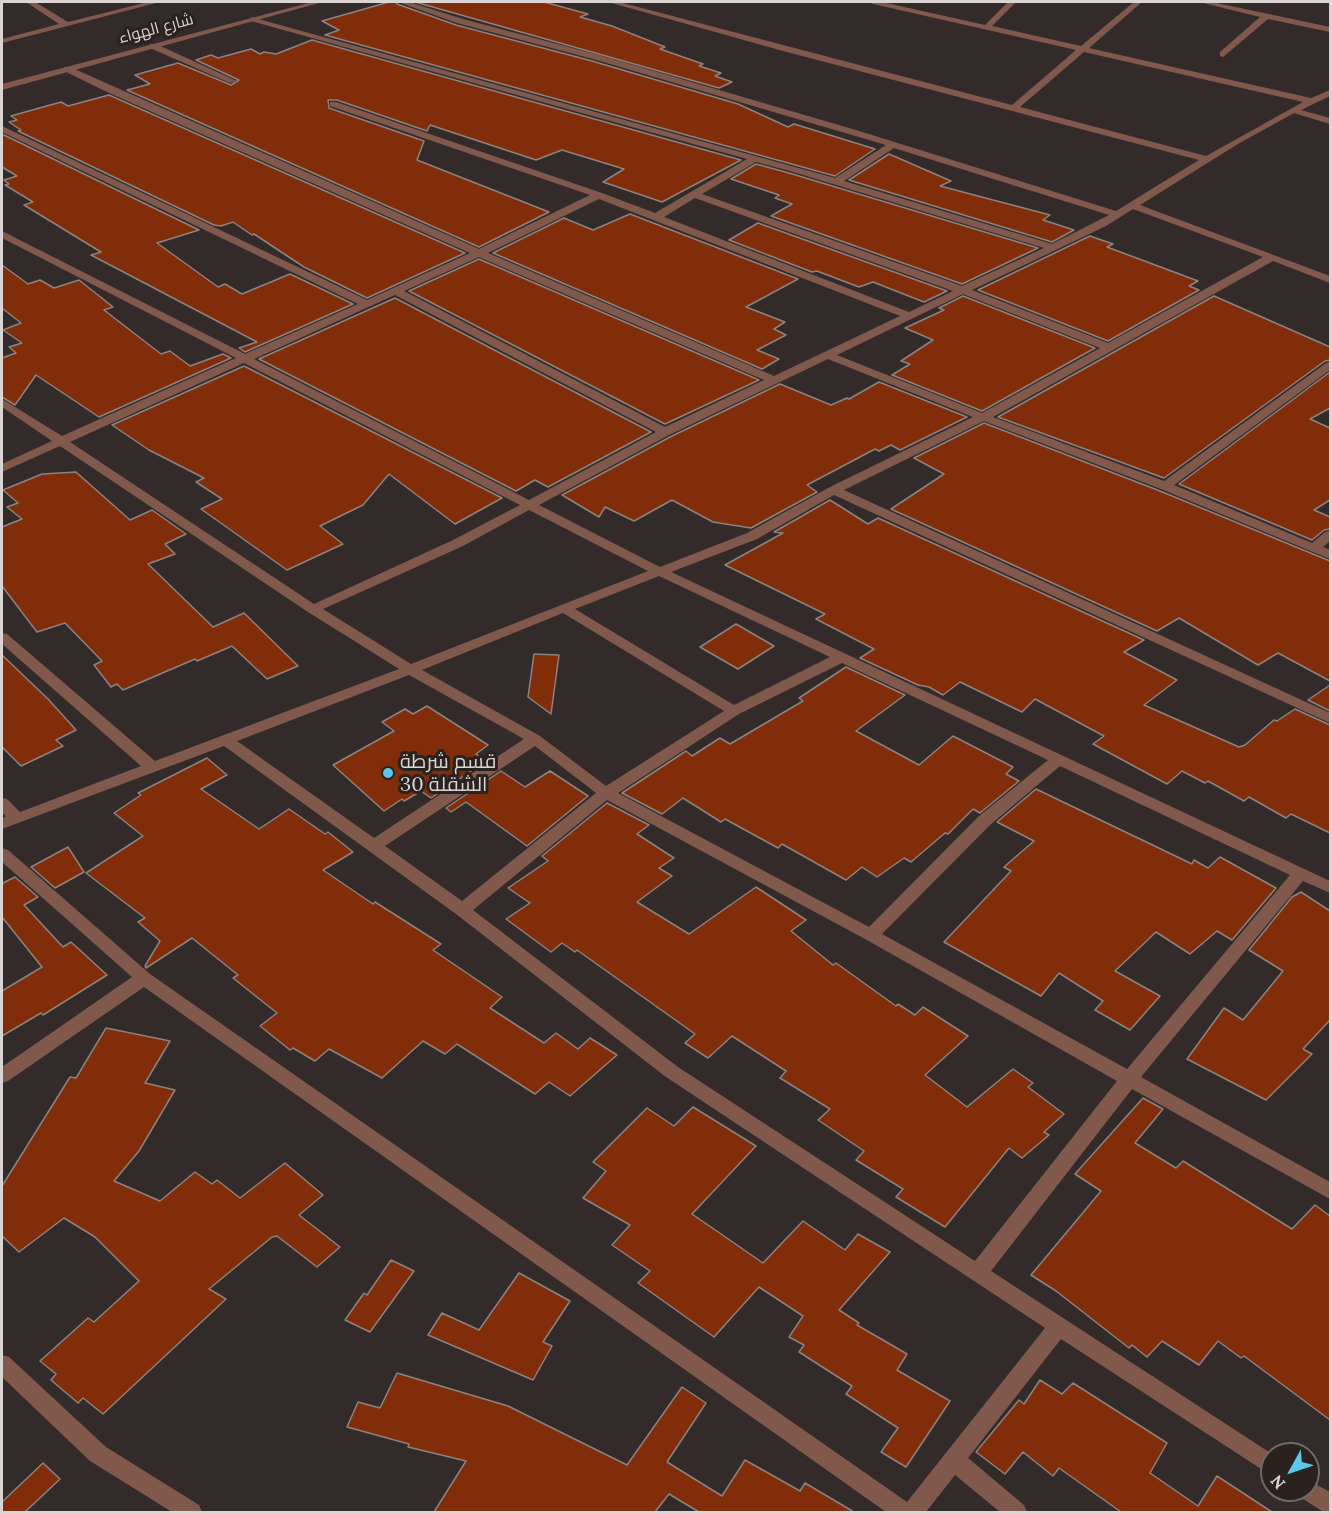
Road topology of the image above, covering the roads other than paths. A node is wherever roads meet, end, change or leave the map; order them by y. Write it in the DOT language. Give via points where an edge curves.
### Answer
graph roads {
  1 [pos="30,2"];
  2 [pos="156,2"];
  3 [pos="319,2"];
  4 [pos="402,2"];
  5 [pos="612,2"];
  6 [pos="653,2"];
  7 [pos="873,2"];
  8 [pos="1012,2"];
  9 [pos="1138,2"];
  10 [pos="1203,2"];
  11 [pos="643,10"];
  12 [pos="1266,16"];
  13 [pos="254,19"];
  14 [pos="67,25"];
  15 [pos="987,27"];
  16 [pos="1330,30"];
  17 [pos="2,41"];
  18 [pos="153,46"];
  19 [pos="1085,48"];
  20 [pos="1223,54"];
  21 [pos="67,69"];
  22 [pos="232,81"];
  23 [pos="2,87"];
  24 [pos="1330,93"];
  25 [pos="1311,101"];
  26 [pos="333,104"];
  27 [pos="1014,108"];
  28 [pos="1293,110"];
  29 [pos="1330,121"];
  30 [pos="2,129"];
  31 [pos="894,144"];
  32 [pos="754,159"];
  33 [pos="1207,159"];
  34 [pos="836,182"];
  35 [pos="694,194"];
  36 [pos="599,195"];
  37 [pos="1133,206"];
  38 [pos="1118,215"];
  39 [pos="656,217"];
  40 [pos="2,234"];
  41 [pos="1052,247"];
  42 [pos="479,253"];
  43 [pos="1272,257"];
  44 [pos="1330,280"];
  45 [pos="394,290"];
  46 [pos="962,290"];
  47 [pos="365,303"];
  48 [pos="911,316"];
  49 [pos="1110,348"];
  50 [pos="828,355"];
  51 [pos="242,358"];
  52 [pos="1330,365"];
  53 [pos="776,381"];
  54 [pos="2,402"];
  55 [pos="983,417"];
  56 [pos="665,432"];
  57 [pos="60,442"];
  58 [pos="2,468"];
  59 [pos="1165,486"];
  60 [pos="834,490"];
  61 [pos="529,505"];
  62 [pos="1330,535"];
  63 [pos="1314,548"];
  64 [pos="1330,555"];
  65 [pos="658,571"];
  66 [pos="564,608"];
  67 [pos="313,609"];
  68 [pos="2,637"];
  69 [pos="840,658"];
  70 [pos="410,670"];
  71 [pos="734,711"];
  72 [pos="1330,718"];
  73 [pos="225,739"];
  74 [pos="535,739"];
  75 [pos="1058,760"];
  76 [pos="151,766"];
  77 [pos="606,793"];
  78 [pos="2,803"];
  79 [pos="17,818"];
  80 [pos="2,824"];
  81 [pos="372,847"];
  82 [pos="2,854"];
  83 [pos="1301,873"];
  84 [pos="1330,887"];
  85 [pos="462,910"];
  86 [pos="871,934"];
  87 [pos="144,978"];
  88 [pos="2,1076"];
  89 [pos="1130,1078"];
  90 [pos="1330,1191"];
  91 [pos="976,1273"];
  92 [pos="1058,1327"];
  93 [pos="2,1364"];
  94 [pos="1260,1458"];
  95 [pos="954,1460"];
  96 [pos="191,1512"];
  97 [pos="903,1512"];
  98 [pos="913,1512"];
  99 [pos="1017,1512"];
  1 -- 14 [label="street"];
  2 -- 14 [label="street"];
  3 -- 13 [label="street, شارع الهواء"];
  4 -- 31 [label="street"];
  5 -- 11 [label="street"];
  6 -- 11 [label="street"];
  7 -- 15 [label="street"];
  8 -- 15 [label="street"];
  9 -- 19 [label="street"];
  10 -- 12 [label="street"];
  11 -- 27 [label="street"];
  12 -- 16 [label="street"];
  12 -- 20 [label="street"];
  13 -- 18 [label="street, شارع الهواء"];
  13 -- 32 [label="street"];
  14 -- 17 [label="street"];
  15 -- 19 [label="street"];
  18 -- 21 [label="street, شارع الهواء"];
  18 -- 22 [label="street"];
  19 -- 25 [label="street"];
  19 -- 27 [label="street"];
  21 -- 23 [label="street, شارع الهواء"];
  21 -- 42 [label="street"];
  24 -- 25 [label="street"];
  25 -- 28 [label="street"];
  26 -- 36 [label="street"];
  27 -- 33 [label="street"];
  28 -- 29 [label="street"];
  28 -- 33 [label="street"];
  30 -- 47 [label="street"];
  31 -- 34 [label="street"];
  31 -- 38 [label="street"];
  32 -- 34 [label="street"];
  32 -- 35 [label="street"];
  33 -- 37 [label="street"];
  34 -- 41 [label="street"];
  35 -- 39 [label="street"];
  35 -- 46 [label="street"];
  36 -- 39 [label="street"];
  36 -- 42 [label="street"];
  37 -- 38 [label="street"];
  37 -- 43 [label="street"];
  38 -- 41 [label="street"];
  39 -- 48 [label="street"];
  40 -- 51 [label="street"];
  41 -- 46 [label="street"];
  42 -- 45 [label="street"];
  42 -- 53 [label="street"];
  43 -- 44 [label="street"];
  43 -- 49 [label="street"];
  45 -- 47 [label="street"];
  45 -- 56 [label="street"];
  46 -- 48 [label="street"];
  46 -- 49 [label="street"];
  47 -- 51 [label="street"];
  48 -- 50 [label="street"];
  49 -- 55 [label="street"];
  50 -- 53 [label="street"];
  50 -- 55 [label="street"];
  51 -- 57 [label="street"];
  51 -- 61 [label="street"];
  52 -- 59 [label="street"];
  53 -- 56 [label="street"];
  54 -- 57 [label="street"];
  55 -- 59 [label="street"];
  55 -- 60 [label="street"];
  56 -- 61 [label="street"];
  57 -- 58 [label="street"];
  57 -- 67 [label="street"];
  59 -- 63 [label="street"];
  60 -- 65 [label="street" via="752,536"];
  60 -- 72 [label="street"];
  61 -- 65 [label="street"];
  61 -- 67 [label="street" via="418,562"];
  62 -- 63 [label="street"];
  63 -- 64 [label="street"];
  65 -- 66 [label="street"];
  65 -- 69 [label="street"];
  66 -- 70 [label="street"];
  66 -- 71 [label="street"];
  67 -- 70 [label="street"];
  68 -- 76 [label="street"];
  69 -- 71 [label="street"];
  69 -- 75 [label="street"];
  70 -- 73 [label="street"];
  70 -- 74 [label="street"];
  71 -- 77 [label="street"];
  73 -- 76 [label="street"];
  73 -- 81 [label="street"];
  74 -- 77 [label="street"];
  74 -- 81 [label="street"];
  75 -- 83 [label="street"];
  75 -- 86 [label="street" via="984,820"];
  76 -- 79 [label="street"];
  77 -- 85 [label="street"];
  77 -- 86 [label="street"];
  78 -- 79 [label="street"];
  79 -- 80 [label="street"];
  81 -- 85 [label="street"];
  82 -- 87 [label="street"];
  83 -- 84 [label="street"];
  83 -- 89 [label="street"];
  85 -- 91 [label="street" via="663,1066"];
  86 -- 89 [label="street"];
  87 -- 88 [label="street"];
  87 -- 97 [label="street"];
  89 -- 90 [label="street"];
  89 -- 91 [label="street"];
  91 -- 92 [label="street"];
  92 -- 94 [label="street"];
  92 -- 95 [label="street"];
  93 -- 96 [label="street" via="98,1454"];
  95 -- 98 [label="street"];
  95 -- 99 [label="street"];
}
